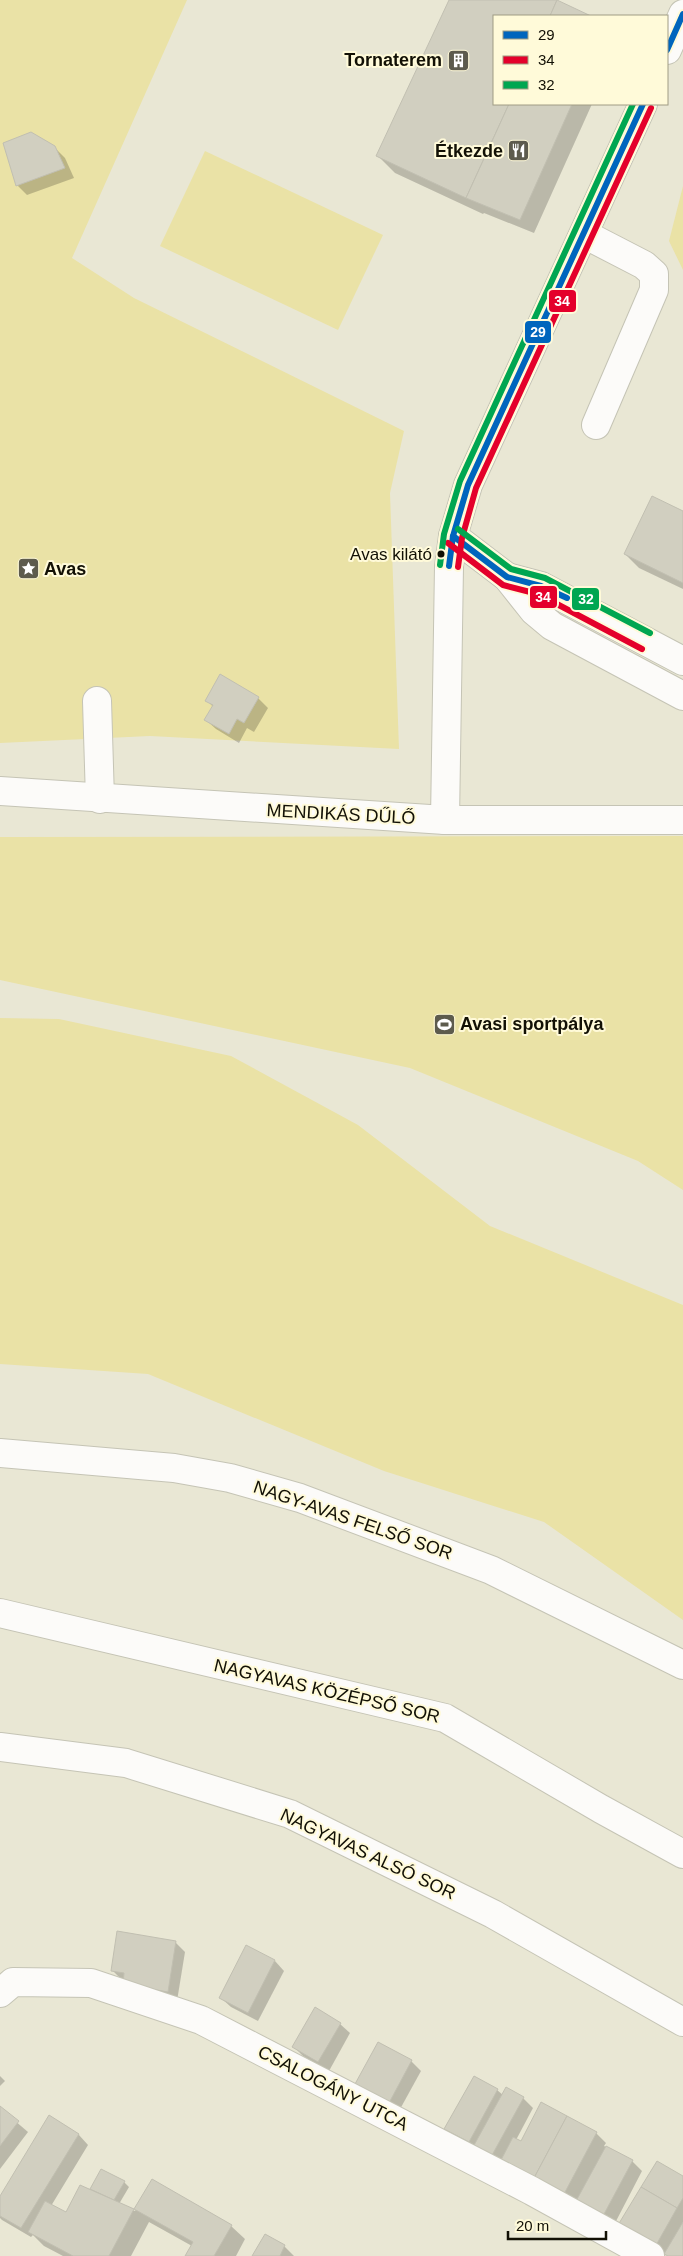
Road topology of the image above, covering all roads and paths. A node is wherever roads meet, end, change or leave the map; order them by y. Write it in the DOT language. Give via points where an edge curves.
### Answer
graph roads {
  1 [pos="683,14"];
  2 [pos="668,48"];
  3 [pos="643,105"];
  4 [pos="584,234"];
  5 [pos="596,426"];
  6 [pos="453,536"];
  7 [pos="507,577"];
  8 [pos="683,661"];
  9 [pos="683,696"];
  10 [pos="97,701"];
  11 [pos="0,791"];
  12 [pos="100,799"];
  13 [pos="445,820"];
  14 [pos="683,820"];
  15 [pos="0,1453"];
  16 [pos="0,1613"];
  17 [pos="683,1665"];
  18 [pos="0,1747"];
  19 [pos="683,1854"];
  20 [pos="0,1993"];
  21 [pos="683,2022"];
  22 [pos="650,2256"];
  1 -- 2 [label="street"];
  3 -- 4 [label="street"];
  4 -- 5 [label="street" via="644,265 654,274 654,290"];
  4 -- 6 [label="street" via="468,485"];
  6 -- 7 [label="street"];
  6 -- 13 [label="street"];
  7 -- 8 [label="street" via="550,590"];
  7 -- 9 [label="street" via="534,611 552,626"];
  10 -- 12 [label="street"];
  11 -- 12 [label="street, MENDIKÁS DŰLŐ"];
  12 -- 13 [label="street, MENDIKÁS DŰLŐ"];
  13 -- 14 [label="street, MENDIKÁS DŰLŐ"];
  15 -- 17 [label="street, NAGY-AVAS FELSŐ SOR" via="174,1468 230,1478 300,1498 491,1570"];
  16 -- 19 [label="street, NAGYAVAS KÖZÉPSŐ SOR" via="445,1718"];
  18 -- 21 [label="street, NAGYAVAS ALSÓ SOR" via="126,1763 290,1814 493,1914"];
  20 -- 22 [label="street, CSALOGÁNY UTCA" via="13,1982 91,1983 201,2020 532,2191"];
}
